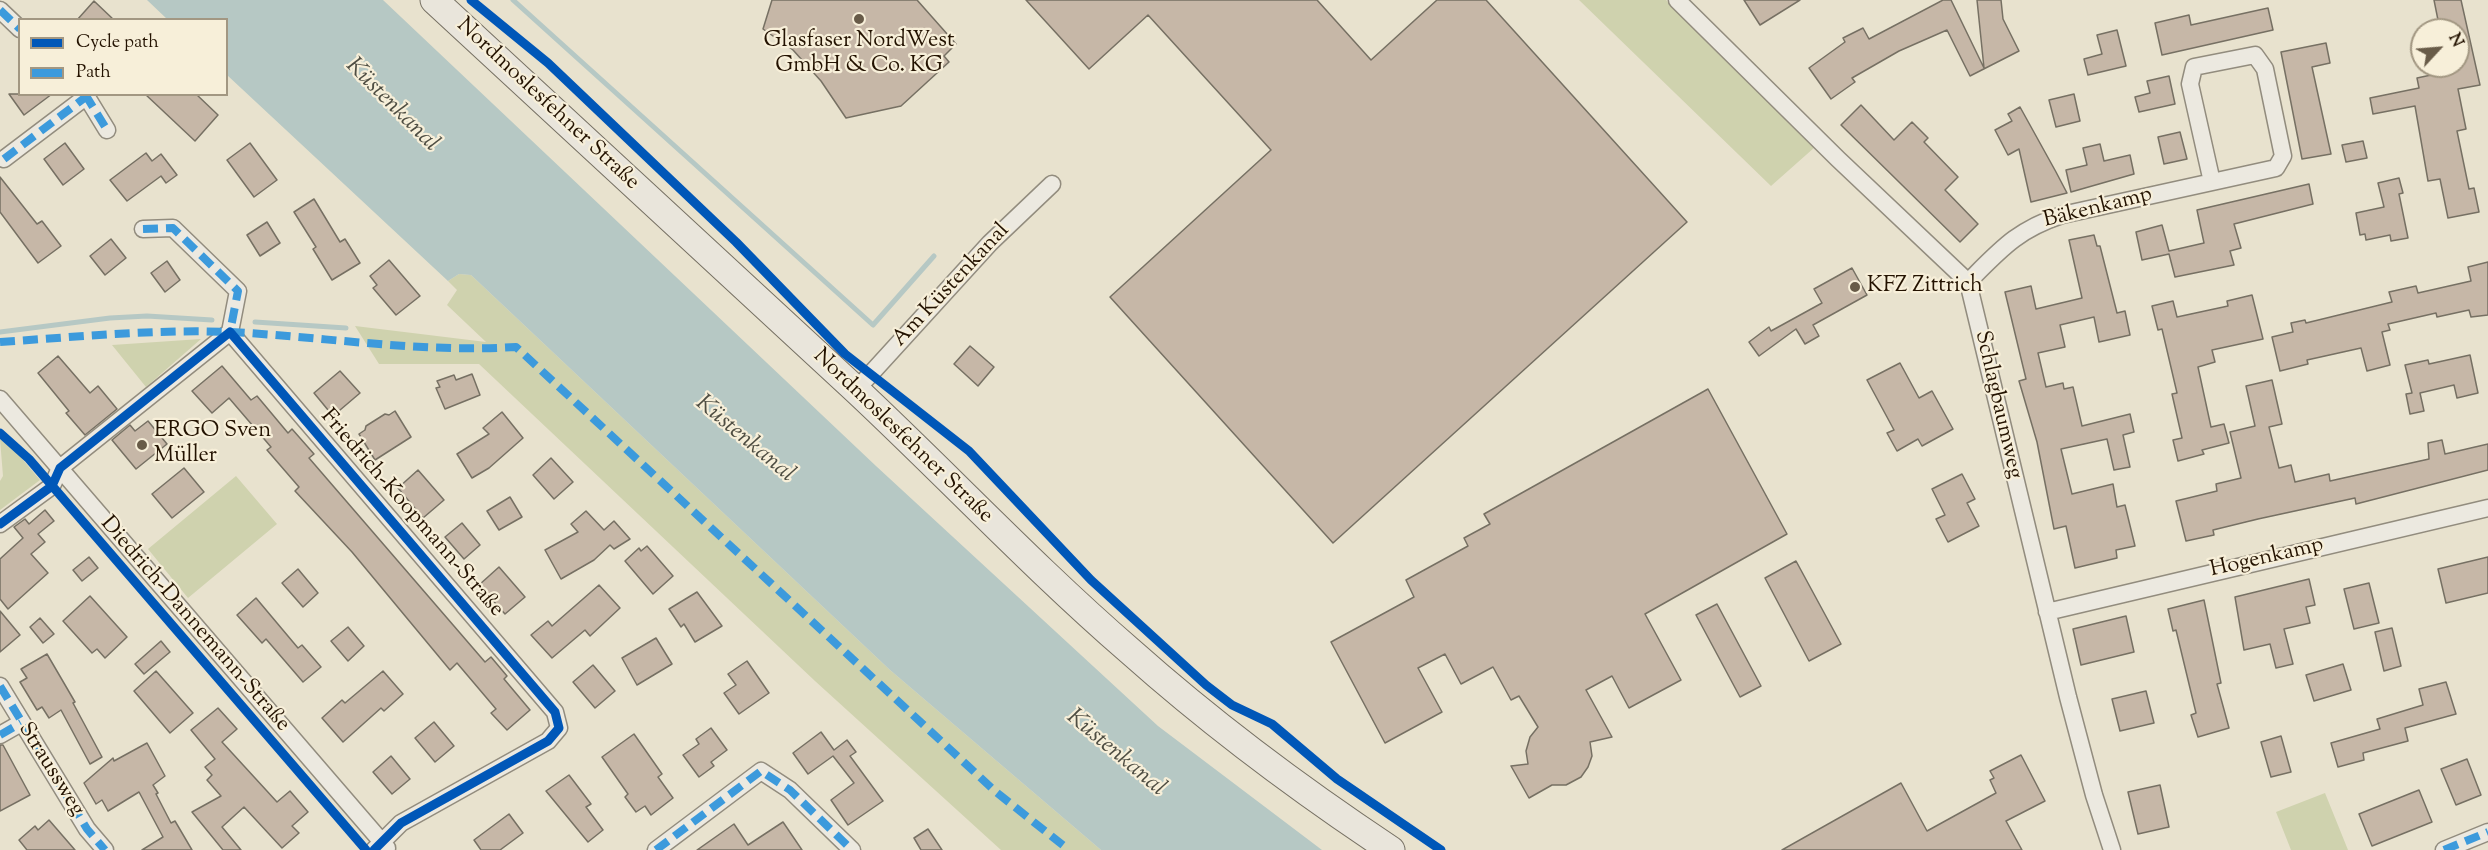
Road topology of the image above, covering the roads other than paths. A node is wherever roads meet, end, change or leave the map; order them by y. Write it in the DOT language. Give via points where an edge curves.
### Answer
graph roads {
  1 [pos="434,0"];
  2 [pos="1677,0"];
  3 [pos="0,10"];
  4 [pos="18,28"];
  5 [pos="85,96"];
  6 [pos="87,96"];
  7 [pos="107,130"];
  8 [pos="4,159"];
  9 [pos="2212,182"];
  10 [pos="1052,184"];
  11 [pos="143,228"];
  12 [pos="1968,282"];
  13 [pos="230,332"];
  14 [pos="856,390"];
  15 [pos="0,399"];
  16 [pos="60,468"];
  17 [pos="2488,507"];
  18 [pos="0,524"];
  19 [pos="2047,612"];
  20 [pos="0,686"];
  21 [pos="21,723"];
  22 [pos="0,735"];
  23 [pos="2488,832"];
  24 [pos="381,847"];
  25 [pos="105,850"];
  26 [pos="656,850"];
  27 [pos="852,850"];
  28 [pos="1391,850"];
  29 [pos="2112,850"];
  30 [pos="2444,850"];
  1 -- 14 [label="main road, Nordmoslesfehner Straße"];
  2 -- 12 [label="street"];
  3 -- 4 [label="street"];
  5 -- 8 [label="street"];
  6 -- 7 [label="street"];
  9 -- 9 [label="street, Bäkenkamp" via="2276,168 2283,156 2265,69 2255,55 2194,67 2190,84"];
  9 -- 12 [label="street, Bäkenkamp" via="2033,225 2007,242"];
  10 -- 14 [label="street, Am Küstenkanal" via="990,243"];
  11 -- 13 [label="street" via="173,228 238,291"];
  12 -- 19 [label="street, Schlagbaumweg"];
  13 -- 16 [label="street"];
  13 -- 24 [label="street, Friedrich-Koopmann-Straße" via="555,712 559,728 548,741 401,823"];
  14 -- 28 [label="main road, Nordmoslesfehner Straße" via="1130,652 1317,801"];
  15 -- 16 [label="street, Diedrich-Dannemann-Straße"];
  16 -- 18 [label="street" via="52,486"];
  16 -- 24 [label="street, Diedrich-Dannemann-Straße"];
  17 -- 19 [label="street, Hogenkamp"];
  19 -- 29 [label="street, Schlagbaumweg"];
  20 -- 21 [label="street, Straussweg"];
  21 -- 22 [label="street"];
  21 -- 25 [label="street, Straussweg" via="87,829"];
  23 -- 30 [label="street"];
  26 -- 27 [label="street" via="761,771 790,790"];
}
